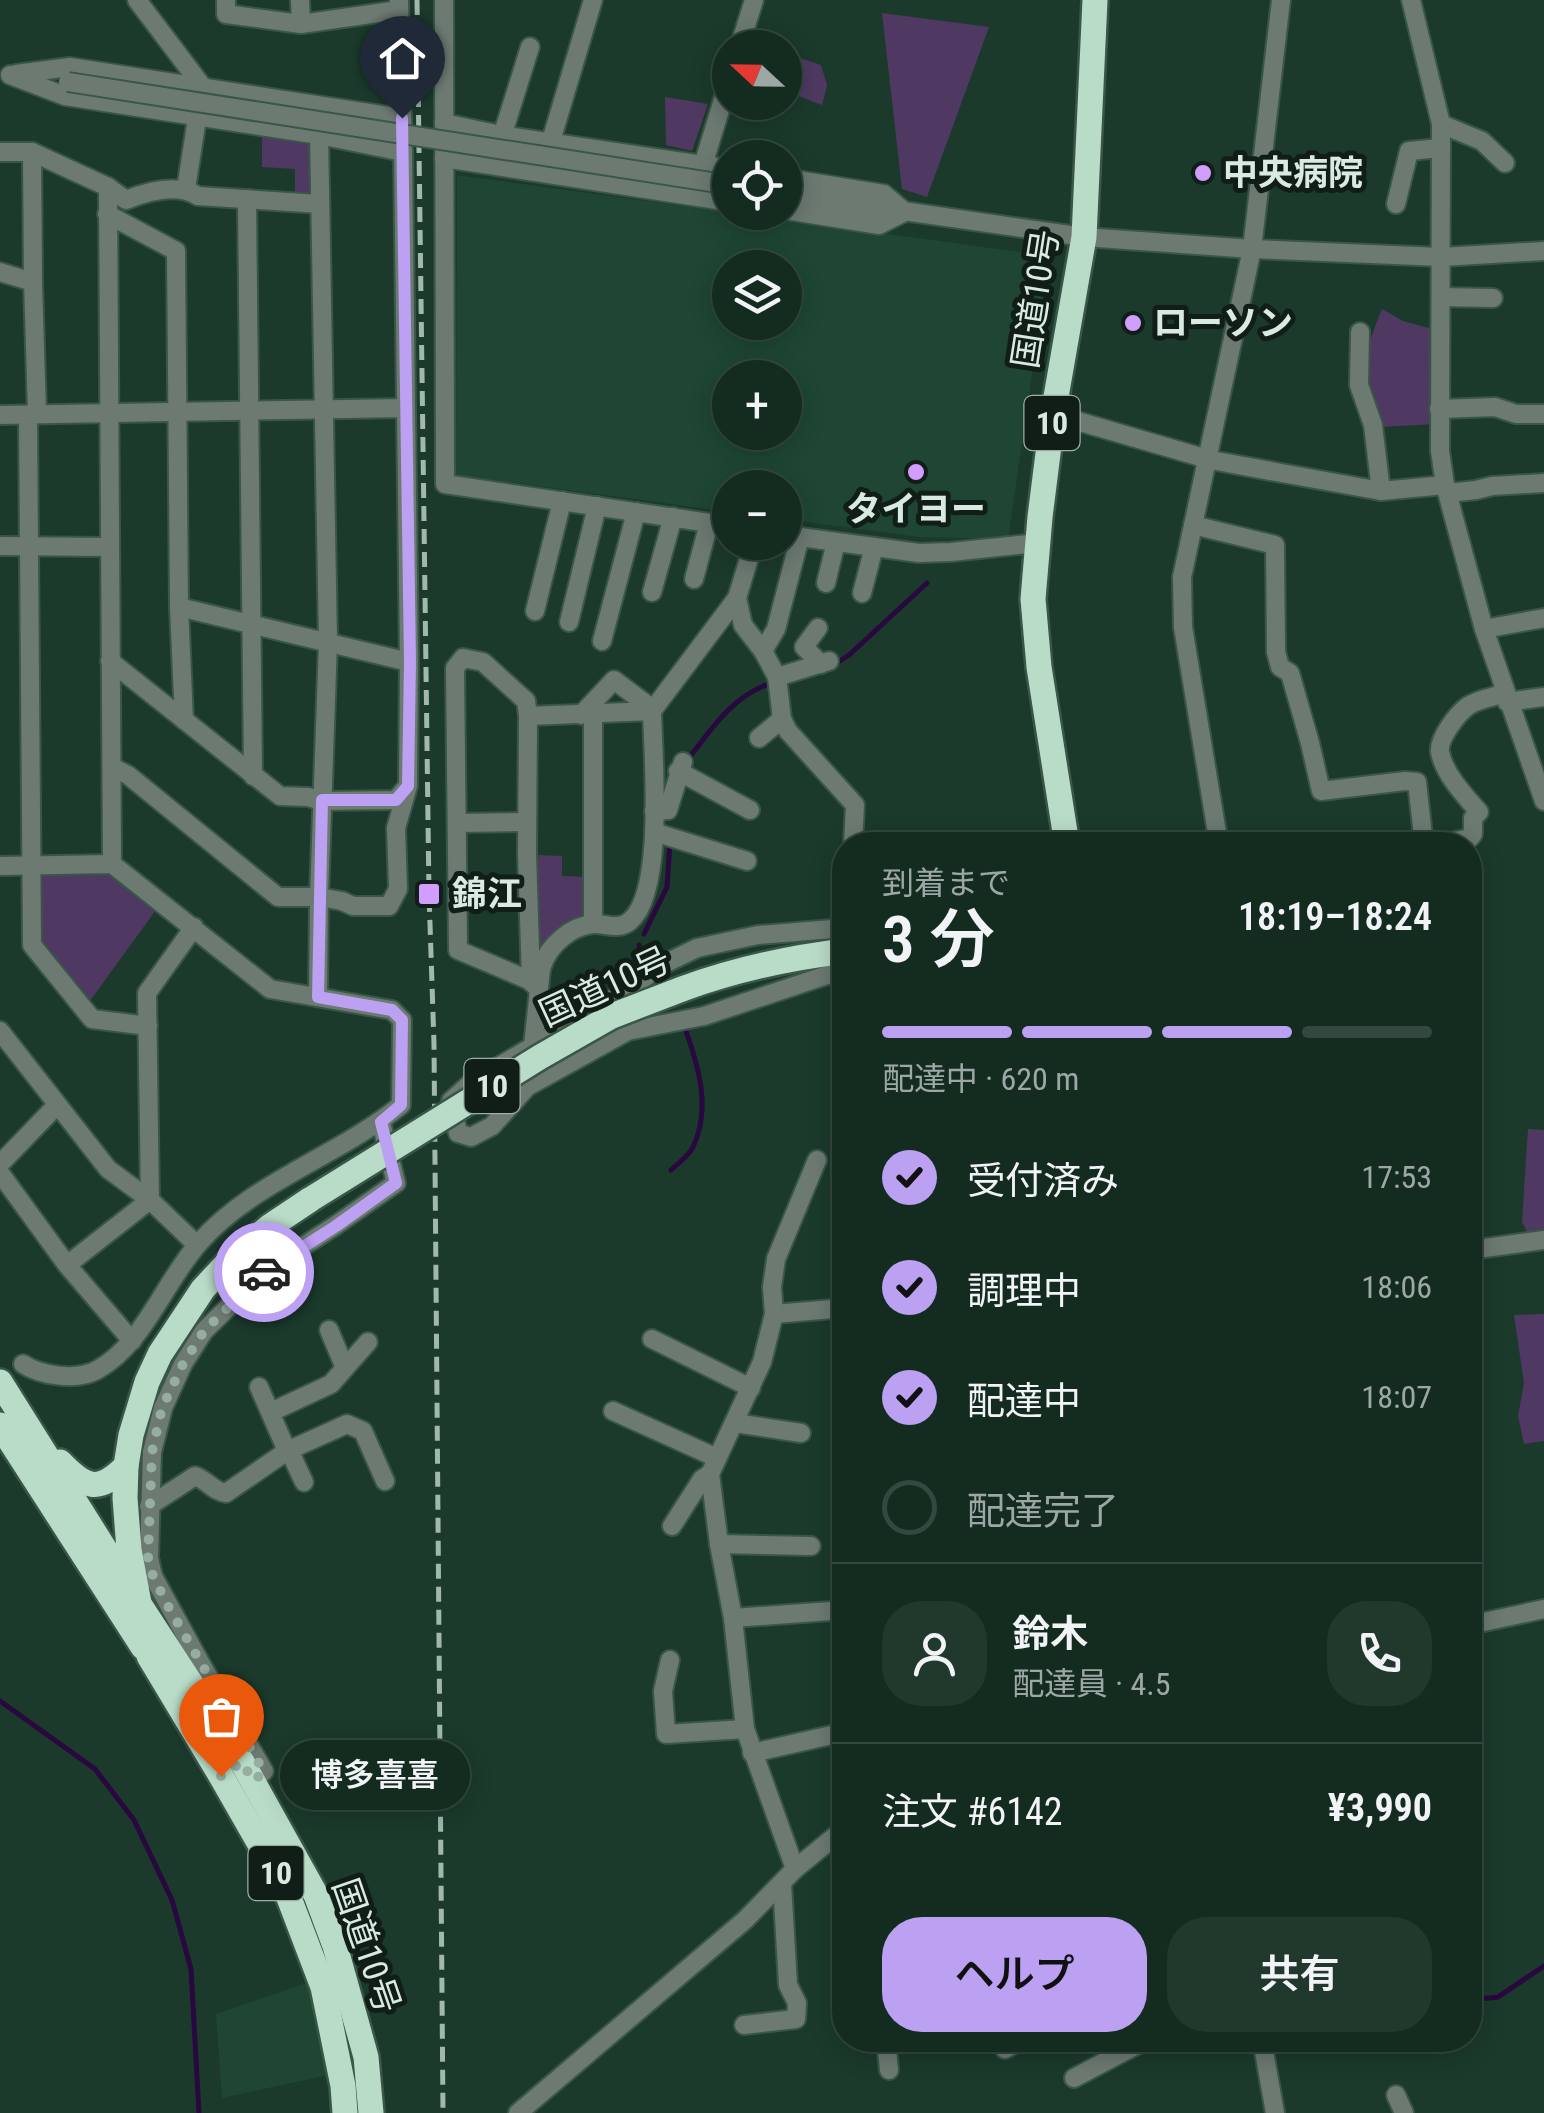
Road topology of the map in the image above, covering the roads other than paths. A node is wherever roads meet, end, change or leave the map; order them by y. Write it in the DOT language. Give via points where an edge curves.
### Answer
graph roads {
  1 [pos="137,0"];
  2 [pos="226,0"];
  3 [pos="300,0"];
  4 [pos="444,0"];
  5 [pos="593,0"];
  6 [pos="754,0"];
  7 [pos="1095,0"];
  8 [pos="1281,0"];
  9 [pos="1412,0"];
  10 [pos="399,5"];
  11 [pos="300,24"];
  12 [pos="745,30"];
  13 [pos="530,46"];
  14 [pos="5,74"];
  15 [pos="202,86"];
  16 [pos="322,106"];
  17 [pos="198,118"];
  18 [pos="402,118"];
  19 [pos="716,120"];
  20 [pos="444,123"];
  21 [pos="1441,124"];
  22 [pos="319,135"];
  23 [pos="501,135"];
  24 [pos="551,142"];
  25 [pos="1440,148"];
  26 [pos="0,152"];
  27 [pos="32,152"];
  28 [pos="403,152"];
  29 [pos="444,158"];
  30 [pos="1504,163"];
  31 [pos="702,164"];
  32 [pos="496,166"];
  33 [pos="712,166"];
  34 [pos="802,181"];
  35 [pos="712,182"];
  36 [pos="108,187"];
  37 [pos="186,189"];
  38 [pos="696,197"];
  39 [pos="802,197"];
  40 [pos="247,199"];
  41 [pos="712,199"];
  42 [pos="320,204"];
  43 [pos="1396,204"];
  44 [pos="906,212"];
  45 [pos="802,213"];
  46 [pos="107,214"];
  47 [pos="1084,237"];
  48 [pos="1252,250"];
  49 [pos="1544,251"];
  50 [pos="1441,256"];
  51 [pos="0,272"];
  52 [pos="33,282"];
  53 [pos="1440,296"];
  54 [pos="1493,298"];
  55 [pos="1360,332"];
  56 [pos="406,408"];
  57 [pos="1439,409"];
  58 [pos="324,410"];
  59 [pos="250,412"];
  60 [pos="178,413"];
  61 [pos="32,414"];
  62 [pos="108,414"];
  63 [pos="1053,414"];
  64 [pos="1544,414"];
  65 [pos="0,415"];
  66 [pos="1207,458"];
  67 [pos="1544,483"];
  68 [pos="1446,489"];
  69 [pos="1381,490"];
  70 [pos="562,501"];
  71 [pos="597,506"];
  72 [pos="636,512"];
  73 [pos="674,517"];
  74 [pos="709,522"];
  75 [pos="712,523"];
  76 [pos="1193,525"];
  77 [pos="802,537"];
  78 [pos="836,542"];
  79 [pos="1037,544"];
  80 [pos="0,546"];
  81 [pos="110,547"];
  82 [pos="874,547"];
  83 [pos="29,548"];
  84 [pos="749,560"];
  85 [pos="788,560"];
  86 [pos="694,579"];
  87 [pos="826,583"];
  88 [pos="652,592"];
  89 [pos="862,594"];
  90 [pos="737,598"];
  91 [pos="179,607"];
  92 [pos="535,612"];
  93 [pos="1544,618"];
  94 [pos="569,622"];
  95 [pos="251,625"];
  96 [pos="818,628"];
  97 [pos="1484,629"];
  98 [pos="602,641"];
  99 [pos="328,642"];
  100 [pos="763,650"];
  101 [pos="110,661"];
  102 [pos="410,662"];
  103 [pos="776,677"];
  104 [pos="1544,697"];
  105 [pos="1506,698"];
  106 [pos="652,711"];
  107 [pos="587,715"];
  108 [pos="528,716"];
  109 [pos="782,719"];
  110 [pos="184,720"];
  111 [pos="759,738"];
  112 [pos="112,767"];
  113 [pos="254,776"];
  114 [pos="408,786"];
  115 [pos="322,800"];
  116 [pos="1544,802"];
  117 [pos="750,810"];
  118 [pos="654,811"];
  119 [pos="526,822"];
  120 [pos="456,823"];
  121 [pos="654,832"];
  122 [pos="854,832"];
  123 [pos="1066,832"];
  124 [pos="1217,832"];
  125 [pos="1423,832"];
  126 [pos="1473,832"];
  127 [pos="747,861"];
  128 [pos="112,864"];
  129 [pos="32,865"];
  130 [pos="0,866"];
  131 [pos="319,897"];
  132 [pos="593,924"];
  133 [pos="194,927"];
  134 [pos="832,929"];
  135 [pos="832,952"];
  136 [pos="832,973"];
  137 [pos="535,985"];
  138 [pos="318,997"];
  139 [pos="148,1026"];
  140 [pos="0,1030"];
  141 [pos="533,1046"];
  142 [pos="57,1105"];
  143 [pos="381,1122"];
  144 [pos="818,1160"];
  145 [pos="0,1164"];
  146 [pos="0,1173"];
  147 [pos="150,1200"];
  148 [pos="1544,1240"];
  149 [pos="197,1245"];
  150 [pos="1482,1248"];
  151 [pos="66,1265"];
  152 [pos="832,1309"];
  153 [pos="774,1314"];
  154 [pos="329,1330"];
  155 [pos="652,1340"];
  156 [pos="132,1341"];
  157 [pos="368,1342"];
  158 [pos="24,1364"];
  159 [pos="345,1368"];
  160 [pos="0,1382"];
  161 [pos="259,1387"];
  162 [pos="750,1388"];
  163 [pos="612,1411"];
  164 [pos="272,1412"];
  165 [pos="735,1423"];
  166 [pos="0,1425"];
  167 [pos="802,1433"];
  168 [pos="32,1434"];
  169 [pos="288,1450"];
  170 [pos="126,1466"];
  171 [pos="714,1466"];
  172 [pos="385,1481"];
  173 [pos="304,1482"];
  174 [pos="149,1506"];
  175 [pos="672,1526"];
  176 [pos="719,1544"];
  177 [pos="811,1546"];
  178 [pos="140,1607"];
  179 [pos="1544,1608"];
  180 [pos="832,1611"];
  181 [pos="734,1618"];
  182 [pos="1482,1621"];
  183 [pos="149,1656"];
  184 [pos="670,1660"];
  185 [pos="745,1729"];
  186 [pos="832,1735"];
  187 [pos="752,1753"];
  188 [pos="239,1773"];
  189 [pos="832,1841"];
  190 [pos="788,1876"];
  191 [pos="744,2024"];
  192 [pos="887,2052"];
  193 [pos="1123,2052"];
  194 [pos="1264,2052"];
  195 [pos="888,2070"];
  196 [pos="1074,2078"];
  197 [pos="346,2113"];
  198 [pos="370,2113"];
  199 [pos="518,2113"];
  200 [pos="1275,2113"];
  1 -- 15 [label="street"];
  2 -- 11 [label="street" via="226,14"];
  3 -- 11 [label="street"];
  4 -- 20 [label="street"];
  5 -- 24 [label="street"];
  6 -- 12 [label="street"];
  7 -- 47 [label="highway, 国道10号 / 10"];
  8 -- 48 [label="street"];
  9 -- 21 [label="street"];
  10 -- 11 [label="street"];
  10 -- 18 [label="street"];
  13 -- 23 [label="street"];
  14 -- 15 [label="street" via="70,67"];
  14 -- 17 [label="street" via="65,96"];
  14 -- 35 [label="street, bridge"];
  15 -- 16 [label="street"];
  15 -- 17 [label="street"];
  16 -- 18 [label="street"];
  16 -- 22 [label="street"];
  17 -- 22 [label="street"];
  17 -- 37 [label="street"];
  18 -- 28 [label="street"];
  19 -- 31 [label="street"];
  20 -- 23 [label="street"];
  20 -- 29 [label="street"];
  21 -- 25 [label="street"];
  21 -- 30 [label="street" via="1482,141"];
  22 -- 28 [label="street"];
  22 -- 42 [label="street"];
  23 -- 24 [label="street"];
  23 -- 32 [label="street"];
  24 -- 31 [label="street"];
  25 -- 43 [label="street" via="1409,151"];
  25 -- 50 [label="street"];
  26 -- 27 [label="street"];
  27 -- 36 [label="street"];
  27 -- 52 [label="street"];
  28 -- 56 [label="street"];
  29 -- 32 [label="street"];
  29 -- 70 [label="street" via="445,484"];
  31 -- 33 [label="street"];
  31 -- 38 [label="street"];
  32 -- 38 [label="street"];
  34 -- 44 [label="street" via="884,194"];
  36 -- 37 [label="street" via="126,200"];
  36 -- 46 [label="street"];
  37 -- 40 [label="street"];
  38 -- 41 [label="street"];
  39 -- 44 [label="street"];
  40 -- 42 [label="street"];
  40 -- 59 [label="street"];
  42 -- 58 [label="street"];
  44 -- 45 [label="street" via="879,224"];
  44 -- 47 [label="street"];
  46 -- 60 [label="street" via="176,250"];
  46 -- 62 [label="street"];
  47 -- 48 [label="street"];
  47 -- 63 [label="highway, 国道10号 / 10"];
  48 -- 50 [label="street"];
  48 -- 66 [label="street"];
  49 -- 50 [label="street"];
  50 -- 53 [label="street"];
  51 -- 52 [label="street"];
  52 -- 61 [label="street"];
  53 -- 54 [label="street"];
  53 -- 57 [label="street"];
  55 -- 69 [label="street" via="1359,385 1373,425"];
  56 -- 58 [label="street"];
  56 -- 102 [label="street"];
  57 -- 64 [label="street"];
  57 -- 68 [label="street"];
  58 -- 59 [label="street"];
  58 -- 99 [label="street"];
  59 -- 60 [label="street"];
  59 -- 95 [label="street"];
  60 -- 62 [label="street"];
  60 -- 91 [label="street"];
  61 -- 62 [label="street"];
  61 -- 65 [label="street"];
  61 -- 83 [label="street"];
  62 -- 81 [label="street"];
  63 -- 66 [label="street"];
  63 -- 79 [label="highway, 国道10号 / 10"];
  66 -- 69 [label="street"];
  66 -- 76 [label="street"];
  67 -- 68 [label="street"];
  68 -- 69 [label="street"];
  68 -- 97 [label="street"];
  70 -- 71 [label="street"];
  70 -- 92 [label="street"];
  71 -- 72 [label="street"];
  71 -- 94 [label="street"];
  72 -- 73 [label="street"];
  72 -- 98 [label="street"];
  73 -- 74 [label="street"];
  73 -- 88 [label="street"];
  74 -- 75 [label="street"];
  74 -- 86 [label="street"];
  76 -- 124 [label="street" via="1182,578 1183,626"];
  76 -- 125 [label="street" via="1275,546 1276,652 1290,673 1322,791 1417,782"];
  77 -- 78 [label="street"];
  78 -- 82 [label="street"];
  78 -- 87 [label="street"];
  79 -- 82 [label="street" via="919,553"];
  79 -- 123 [label="highway, 国道10号 / 10" via="1039,667"];
  80 -- 83 [label="street"];
  81 -- 83 [label="street"];
  81 -- 101 [label="street"];
  82 -- 89 [label="street"];
  83 -- 129 [label="street"];
  84 -- 90 [label="street"];
  85 -- 100 [label="street" via="776,629"];
  90 -- 100 [label="street" via="742,625"];
  90 -- 106 [label="street"];
  91 -- 95 [label="street"];
  91 -- 110 [label="street"];
  93 -- 97 [label="street"];
  95 -- 99 [label="street"];
  95 -- 113 [label="street"];
  96 -- 103 [label="street" via="804,647 825,662"];
  97 -- 105 [label="street"];
  99 -- 102 [label="street"];
  99 -- 115 [label="street"];
  100 -- 103 [label="street"];
  101 -- 110 [label="street"];
  101 -- 112 [label="street"];
  102 -- 114 [label="street"];
  103 -- 109 [label="street"];
  104 -- 105 [label="street"];
  105 -- 116 [label="street"];
  105 -- 126 [label="street" via="1470,704 1439,749 1479,812"];
  106 -- 107 [label="street"];
  106 -- 107 [label="street" via="614,680"];
  106 -- 118 [label="street"];
  107 -- 108 [label="street"];
  107 -- 132 [label="street"];
  108 -- 119 [label="street"];
  108 -- 120 [label="street" via="526,700 483,662 463,658 455,668"];
  109 -- 111 [label="street"];
  109 -- 122 [label="street" via="855,805"];
  110 -- 113 [label="street"];
  112 -- 128 [label="street"];
  112 -- 131 [label="street" via="278,897"];
  113 -- 115 [label="street" via="280,796"];
  114 -- 115 [label="street" via="396,800"];
  114 -- 131 [label="street" via="396,828 398,890 389,906"];
  115 -- 131 [label="street"];
  117 -- 118 [label="street" via="681,766 668,810"];
  118 -- 121 [label="street"];
  119 -- 120 [label="street"];
  119 -- 137 [label="street"];
  120 -- 137 [label="street" via="458,950"];
  121 -- 127 [label="street"];
  121 -- 132 [label="street" via="642,905 614,928"];
  128 -- 129 [label="street"];
  128 -- 133 [label="street"];
  129 -- 130 [label="street"];
  129 -- 139 [label="street" via="32,945 92,1019"];
  131 -- 138 [label="street"];
  132 -- 137 [label="street" via="563,935"];
  133 -- 138 [label="street" via="270,990"];
  133 -- 139 [label="street" via="147,993"];
  134 -- 141 [label="street" via="697,948"];
  135 -- 170 [label="highway, 国道10号 / 10, bridge" via="730,971 612,1016 269,1227 203,1290 160,1354 138,1408"];
  136 -- 141 [label="street" via="704,1016 628,1031 527,1087 492,1126 471,1137 458,1133 451,1101"];
  137 -- 141 [label="street"];
  138 -- 143 [label="street" via="392,1010 402,1020 401,1105"];
  139 -- 147 [label="street"];
  140 -- 142 [label="street"];
  142 -- 145 [label="street"];
  142 -- 147 [label="street" via="108,1169"];
  143 -- 149 [label="street" via="225,1216"];
  143 -- 174 [label="street" via="396,1183 264,1271 204,1331 162,1408"];
  144 -- 153 [label="street" via="776,1260"];
  146 -- 151 [label="street"];
  147 -- 149 [label="street"];
  147 -- 151 [label="street"];
  148 -- 150 [label="street"];
  149 -- 156 [label="street"];
  151 -- 156 [label="street"];
  152 -- 153 [label="street"];
  153 -- 162 [label="street"];
  154 -- 159 [label="street"];
  155 -- 162 [label="street"];
  156 -- 158 [label="street" via="83,1375 34,1371"];
  157 -- 159 [label="street"];
  159 -- 164 [label="street" via="330,1384"];
  160 -- 168 [label="highway, 10"];
  161 -- 164 [label="street"];
  162 -- 165 [label="street"];
  163 -- 171 [label="street"];
  164 -- 169 [label="street"];
  165 -- 167 [label="street"];
  165 -- 171 [label="street"];
  166 -- 183 [label="highway, 10"];
  168 -- 170 [label="highway, 10" via="85,1484 102,1484"];
  168 -- 178 [label="highway, 10"];
  169 -- 172 [label="street" via="347,1424 363,1430"];
  169 -- 173 [label="street"];
  169 -- 174 [label="street" via="226,1493 195,1476"];
  170 -- 178 [label="highway, 国道10号 / 10" via="126,1522"];
  171 -- 175 [label="street"];
  171 -- 176 [label="street"];
  174 -- 188 [label="street" via="153,1576 264,1772"];
  176 -- 177 [label="street"];
  176 -- 181 [label="street"];
  178 -- 183 [label="highway, 国道10号 / 10"];
  178 -- 188 [label="highway, 国道10号 / 10"];
  179 -- 182 [label="street"];
  180 -- 181 [label="street"];
  181 -- 185 [label="street"];
  183 -- 188 [label="highway, 国道10号 / 10"];
  184 -- 185 [label="street" via="663,1691 666,1734"];
  185 -- 187 [label="street"];
  186 -- 187 [label="street"];
  187 -- 190 [label="street"];
  188 -- 197 [label="highway, 国道10号 / 10" via="323,1987"];
  188 -- 198 [label="highway, 国道10号 / 10" via="316,1895 366,2057"];
  189 -- 190 [label="street"];
  190 -- 191 [label="street" via="788,1985 796,2018"];
  190 -- 199 [label="street"];
  192 -- 195 [label="street"];
  193 -- 196 [label="street"];
  194 -- 200 [label="street"];
}
